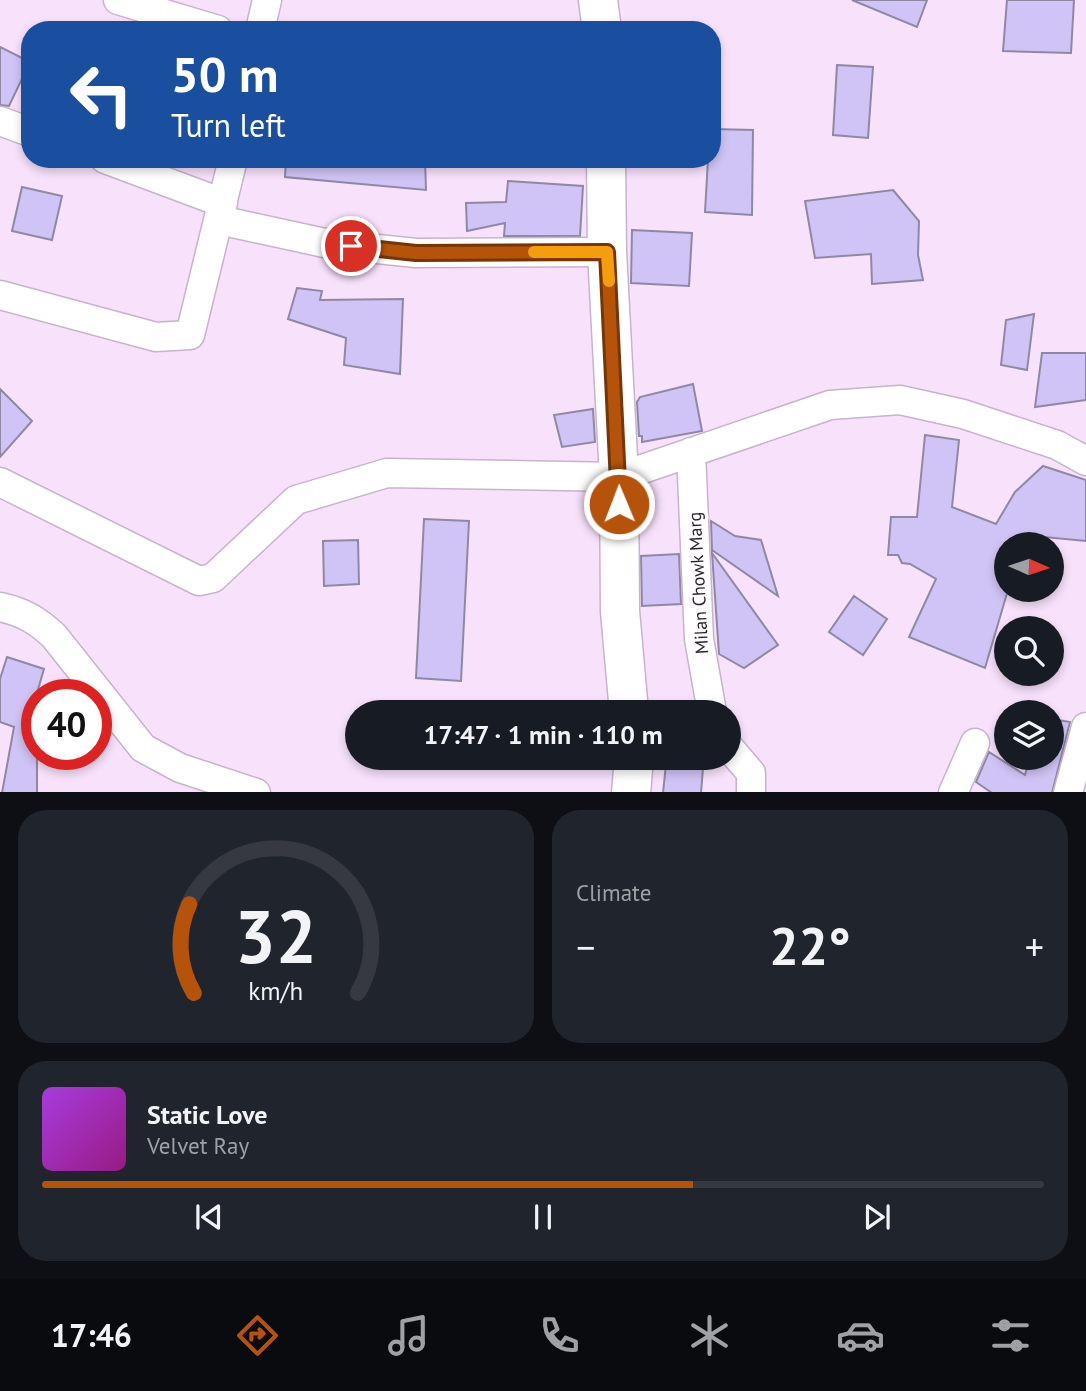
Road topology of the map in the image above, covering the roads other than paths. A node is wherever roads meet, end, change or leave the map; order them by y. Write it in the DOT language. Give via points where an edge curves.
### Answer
graph roads {
  1 [pos="118,0"];
  2 [pos="267,0"];
  3 [pos="598,0"];
  4 [pos="188,21"];
  5 [pos="262,21"];
  6 [pos="601,21"];
  7 [pos="0,121"];
  8 [pos="21,129"];
  9 [pos="124,168"];
  10 [pos="231,168"];
  11 [pos="606,168"];
  12 [pos="221,211"];
  13 [pos="607,252"];
  14 [pos="0,295"];
  15 [pos="691,452"];
  16 [pos="1086,461"];
  17 [pos="619,477"];
  18 [pos="0,482"];
  19 [pos="0,607"];
  20 [pos="628,700"];
  21 [pos="710,700"];
  22 [pos="1086,727"];
  23 [pos="975,743"];
  24 [pos="741,761"];
  25 [pos="633,770"];
  26 [pos="253,792"];
  27 [pos="631,792"];
  28 [pos="751,792"];
  29 [pos="953,792"];
  30 [pos="1068,792"];
  1 -- 4 [label="street"];
  2 -- 5 [label="street"];
  3 -- 6 [label="street"];
  7 -- 8 [label="street"];
  9 -- 12 [label="street"];
  10 -- 12 [label="street"];
  11 -- 13 [label="street"];
  12 -- 13 [label="street" via="329,244 416,253"];
  12 -- 14 [label="street" via="190,335 156,337"];
  13 -- 17 [label="street"];
  15 -- 16 [label="street" via="830,405 900,400 963,414 1057,445"];
  15 -- 17 [label="street"];
  15 -- 21 [label="street, Milan Chowk Marg" via="699,639"];
  17 -- 18 [label="street" via="387,473 296,500 213,578 200,582"];
  17 -- 20 [label="street" via="620,611"];
  19 -- 26 [label="street" via="38,621 54,636 143,748 180,768"];
  22 -- 30 [label="street"];
  23 -- 29 [label="street"];
  24 -- 28 [label="street" via="751,773"];
  25 -- 27 [label="street"];
}
